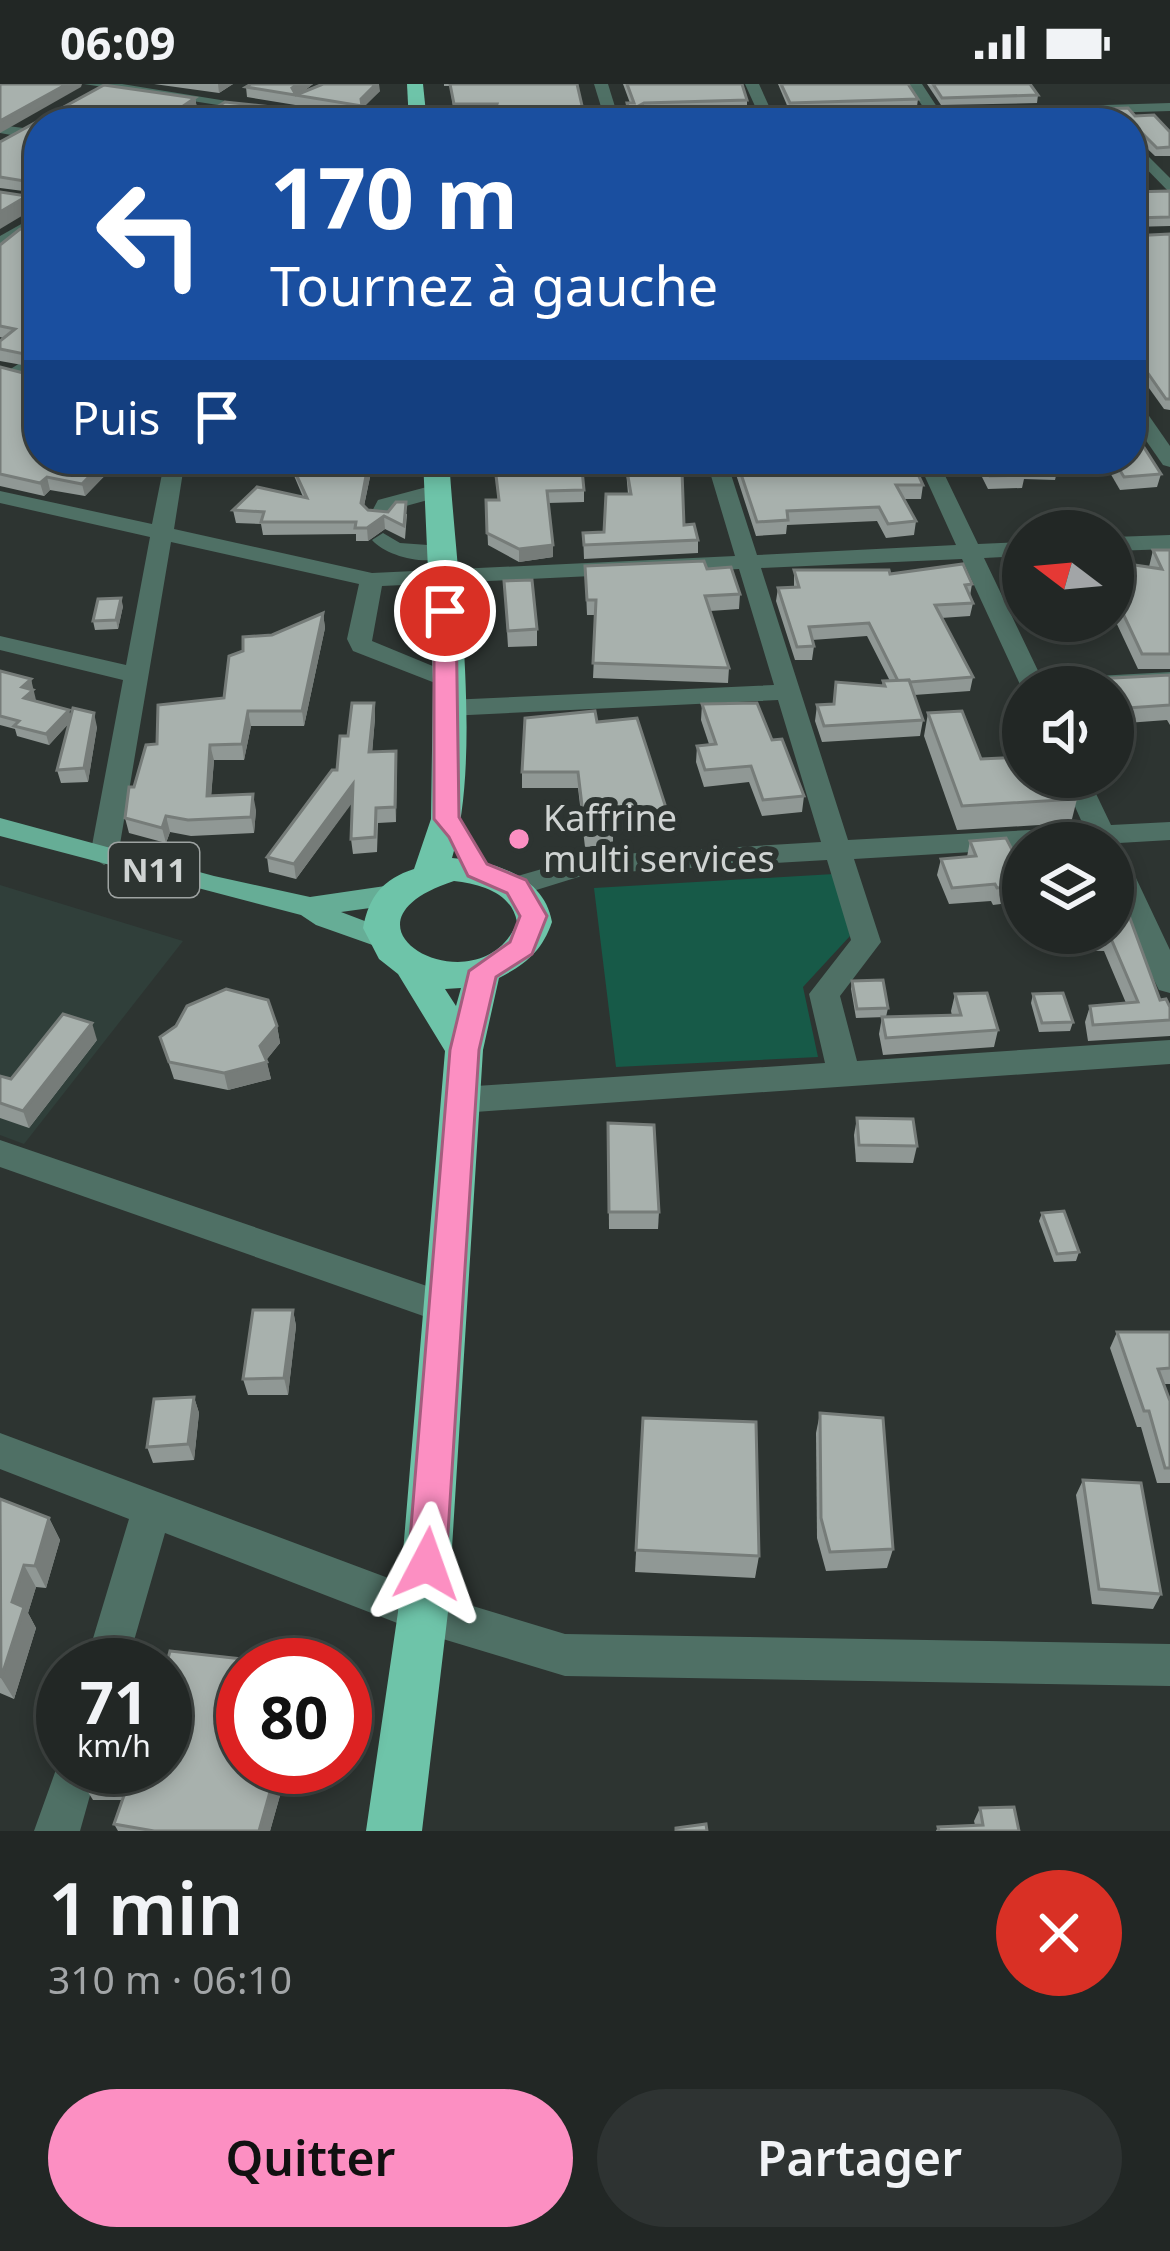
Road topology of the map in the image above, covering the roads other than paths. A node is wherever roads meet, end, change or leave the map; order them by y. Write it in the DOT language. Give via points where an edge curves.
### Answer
graph roads {
  1 [pos="251,84"];
  2 [pos="105,85"];
  3 [pos="87,91"];
  4 [pos="1087,95"];
  5 [pos="222,102"];
  6 [pos="1170,107"];
  7 [pos="213,108"];
  8 [pos="263,108"];
  9 [pos="1099,108"];
  10 [pos="1135,108"];
  11 [pos="0,129"];
  12 [pos="24,131"];
  13 [pos="21,132"];
  14 [pos="0,144"];
  15 [pos="1146,161"];
  16 [pos="1170,188"];
  17 [pos="1146,429"];
  18 [pos="1170,461"];
  19 [pos="172,474"];
  20 [pos="437,474"];
  21 [pos="721,474"];
  22 [pos="934,474"];
  23 [pos="438,490"];
  24 [pos="0,497"];
  25 [pos="381,515"];
  26 [pos="163,531"];
  27 [pos="382,540"];
  28 [pos="1170,542"];
  29 [pos="1134,543"];
  30 [pos="1002,550"];
  31 [pos="970,551"];
  32 [pos="748,562"];
  33 [pos="443,565"];
  34 [pos="372,580"];
  35 [pos="0,643"];
  36 [pos="1023,666"];
  37 [pos="139,676"];
  38 [pos="1170,679"];
  39 [pos="1134,681"];
  40 [pos="789,692"];
  41 [pos="448,695"];
  42 [pos="447,819"];
  43 [pos="0,827"];
  44 [pos="1170,830"];
  45 [pos="1134,839"];
  46 [pos="1002,848"];
  47 [pos="838,850"];
  48 [pos="104,856"];
  49 [pos="477,870"];
  50 [pos="430,873"];
  51 [pos="517,886"];
  52 [pos="392,895"];
  53 [pos="1134,904"];
  54 [pos="310,907"];
  55 [pos="381,938"];
  56 [pos="412,968"];
  57 [pos="483,971"];
  58 [pos="1170,982"];
  59 [pos="464,1050"];
  60 [pos="1170,1052"];
  61 [pos="844,1074"];
  62 [pos="461,1100"];
  63 [pos="0,1153"];
  64 [pos="446,1307"];
  65 [pos="0,1451"];
  66 [pos="152,1509"];
  67 [pos="423,1612"];
  68 [pos="114,1638"];
  69 [pos="1170,1665"];
  70 [pos="68,1794"];
  71 [pos="57,1831"];
  72 [pos="394,1831"];
  1 -- 5 [label="street"];
  2 -- 3 [label="street"];
  2 -- 5 [label="street"];
  4 -- 9 [label="street"];
  5 -- 7 [label="street"];
  5 -- 8 [label="street"];
  6 -- 10 [label="street"];
  11 -- 13 [label="street"];
  12 -- 13 [label="street"];
  13 -- 14 [label="street"];
  15 -- 16 [label="street"];
  17 -- 18 [label="street"];
  19 -- 26 [label="street"];
  20 -- 23 [label="highway"];
  21 -- 32 [label="street"];
  22 -- 31 [label="street"];
  23 -- 25 [label="street" via="386,505"];
  23 -- 33 [label="highway"];
  24 -- 26 [label="street"];
  26 -- 34 [label="street"];
  26 -- 37 [label="street"];
  27 -- 33 [label="street"];
  28 -- 29 [label="street"];
  30 -- 31 [label="street"];
  31 -- 32 [label="street"];
  31 -- 36 [label="street"];
  32 -- 33 [label="street"];
  32 -- 40 [label="street"];
  33 -- 34 [label="street"];
  33 -- 41 [label="highway"];
  34 -- 41 [label="street" via="362,646"];
  35 -- 37 [label="street"];
  37 -- 48 [label="street"];
  38 -- 39 [label="street"];
  40 -- 41 [label="street"];
  40 -- 47 [label="street"];
  41 -- 42 [label="highway"];
  42 -- 49 [label="highway"];
  42 -- 50 [label="highway"];
  43 -- 48 [label="main road, N11"];
  44 -- 45 [label="street"];
  46 -- 47 [label="street"];
  47 -- 51 [label="street" via="587,865"];
  47 -- 61 [label="street" via="866,942 824,994"];
  48 -- 54 [label="main road, N11"];
  49 -- 50 [label="highway"];
  49 -- 51 [label="highway"];
  50 -- 52 [label="highway"];
  51 -- 57 [label="highway" via="533,916 531,932 506,961"];
  52 -- 54 [label="main road"];
  52 -- 55 [label="highway"];
  53 -- 58 [label="street"];
  54 -- 55 [label="main road"];
  55 -- 56 [label="highway"];
  56 -- 57 [label="highway" via="459,976"];
  56 -- 59 [label="highway"];
  57 -- 59 [label="highway"];
  59 -- 62 [label="highway"];
  60 -- 61 [label="street"];
  61 -- 62 [label="street"];
  62 -- 64 [label="highway"];
  63 -- 64 [label="street"];
  64 -- 67 [label="highway"];
  65 -- 66 [label="street"];
  66 -- 67 [label="street"];
  66 -- 68 [label="street"];
  67 -- 69 [label="street" via="565,1655"];
  67 -- 72 [label="highway"];
  70 -- 71 [label="street"];
}
